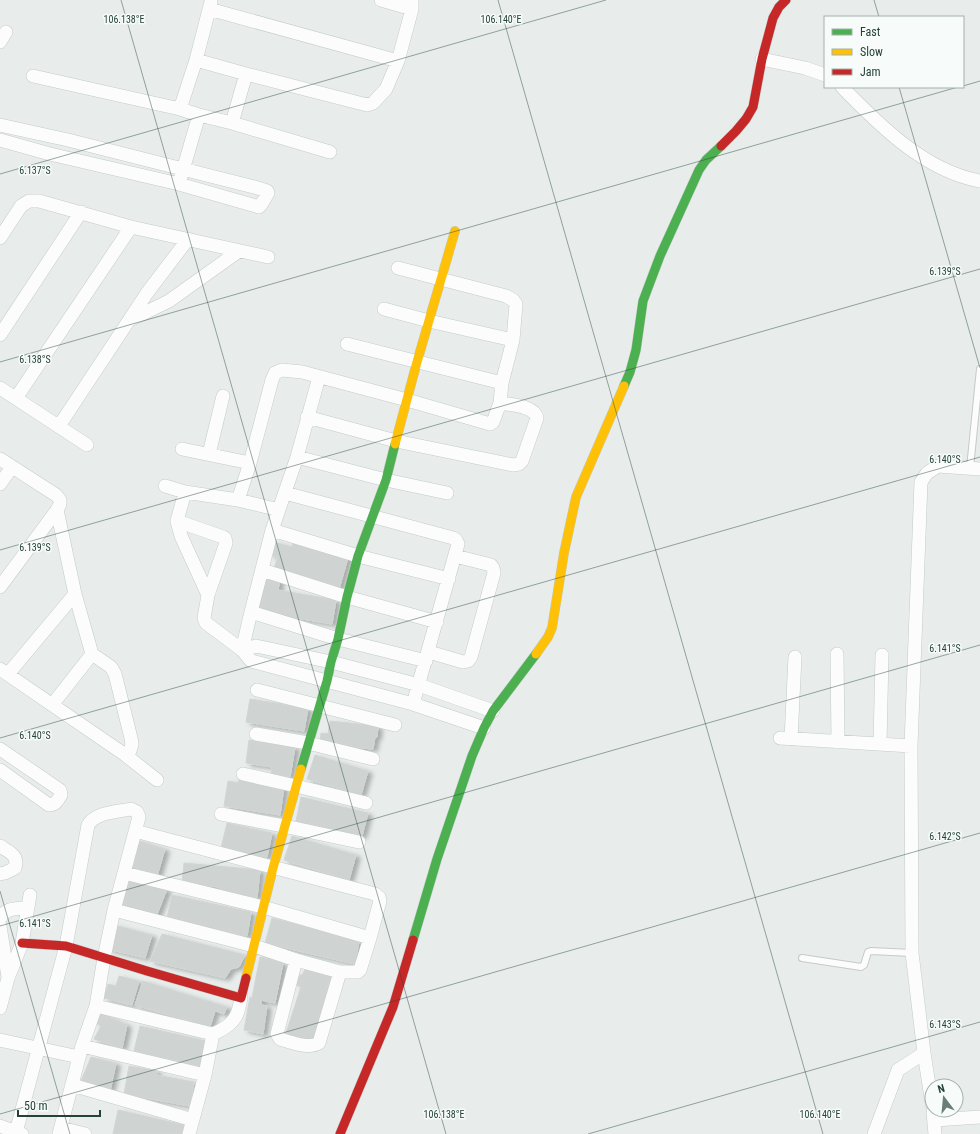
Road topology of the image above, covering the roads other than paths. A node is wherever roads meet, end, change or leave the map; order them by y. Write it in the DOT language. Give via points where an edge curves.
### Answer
graph roads {
  1 [pos="381,0"];
  2 [pos="786,0"];
  3 [pos="210,4"];
  4 [pos="412,5"];
  5 [pos="762,59"];
  6 [pos="196,60"];
  7 [pos="398,61"];
  8 [pos="246,74"];
  9 [pos="824,75"];
  10 [pos="33,76"];
  11 [pos="843,88"];
  12 [pos="180,109"];
  13 [pos="199,115"];
  14 [pos="232,123"];
  15 [pos="0,125"];
  16 [pos="0,140"];
  17 [pos="330,152"];
  18 [pos="183,169"];
  19 [pos="980,181"];
  20 [pos="179,184"];
  21 [pos="81,212"];
  22 [pos="132,227"];
  23 [pos="455,231"];
  24 [pos="0,238"];
  25 [pos="188,239"];
  26 [pos="239,251"];
  27 [pos="268,257"];
  28 [pos="398,268"];
  29 [pos="440,279"];
  30 [pos="384,309"];
  31 [pos="130,320"];
  32 [pos="429,322"];
  33 [pos="0,335"];
  34 [pos="513,340"];
  35 [pos="347,344"];
  36 [pos="417,362"];
  37 [pos="980,369"];
  38 [pos="319,377"];
  39 [pos="502,383"];
  40 [pos="0,388"];
  41 [pos="222,396"];
  42 [pos="16,398"];
  43 [pos="406,400"];
  44 [pos="500,403"];
  45 [pos="307,417"];
  46 [pos="59,426"];
  47 [pos="396,441"];
  48 [pos="87,445"];
  49 [pos="182,449"];
  50 [pos="208,454"];
  51 [pos="297,456"];
  52 [pos="0,459"];
  53 [pos="250,464"];
  54 [pos="12,467"];
  55 [pos="975,469"];
  56 [pos="386,480"];
  57 [pos="0,484"];
  58 [pos="165,486"];
  59 [pos="185,492"];
  60 [pos="285,493"];
  61 [pos="447,493"];
  62 [pos="238,500"];
  63 [pos="57,510"];
  64 [pos="279,510"];
  65 [pos="372,516"];
  66 [pos="177,521"];
  67 [pos="272,530"];
  68 [pos="358,556"];
  69 [pos="455,556"];
  70 [pos="262,570"];
  71 [pos="449,579"];
  72 [pos="0,587"];
  73 [pos="75,594"];
  74 [pos="208,595"];
  75 [pos="347,597"];
  76 [pos="251,612"];
  77 [pos="437,622"];
  78 [pos="338,639"];
  79 [pos="242,650"];
  80 [pos="92,654"];
  81 [pos="837,654"];
  82 [pos="882,655"];
  83 [pos="427,657"];
  84 [pos="795,657"];
  85 [pos="331,662"];
  86 [pos="4,672"];
  87 [pos="327,681"];
  88 [pos="419,685"];
  89 [pos="258,690"];
  90 [pos="413,704"];
  91 [pos="52,705"];
  92 [pos="320,705"];
  93 [pos="493,712"];
  94 [pos="395,725"];
  95 [pos="484,728"];
  96 [pos="256,734"];
  97 [pos="838,742"];
  98 [pos="308,743"];
  99 [pos="880,744"];
  100 [pos="911,746"];
  101 [pos="0,749"];
  102 [pos="124,754"];
  103 [pos="373,759"];
  104 [pos="0,770"];
  105 [pos="243,774"];
  106 [pos="157,780"];
  107 [pos="296,786"];
  108 [pos="366,803"];
  109 [pos="221,814"];
  110 [pos="284,826"];
  111 [pos="135,831"];
  112 [pos="359,842"];
  113 [pos="0,846"];
  114 [pos="273,868"];
  115 [pos="124,873"];
  116 [pos="0,874"];
  117 [pos="30,895"];
  118 [pos="263,907"];
  119 [pos="28,908"];
  120 [pos="114,910"];
  121 [pos="0,919"];
  122 [pos="0,926"];
  123 [pos="370,938"];
  124 [pos="22,943"];
  125 [pos="66,946"];
  126 [pos="254,946"];
  127 [pos="912,953"];
  128 [pos="104,958"];
  129 [pos="802,958"];
  130 [pos="296,960"];
  131 [pos="340,972"];
  132 [pos="8,978"];
  133 [pos="241,998"];
  134 [pos="96,1006"];
  135 [pos="0,1008"];
  136 [pos="213,1034"];
  137 [pos="0,1040"];
  138 [pos="38,1048"];
  139 [pos="80,1052"];
  140 [pos="924,1053"];
  141 [pos="205,1075"];
  142 [pos="928,1078"];
  143 [pos="72,1085"];
  144 [pos="964,1116"];
  145 [pos="980,1117"];
  146 [pos="934,1118"];
  147 [pos="193,1120"];
  148 [pos="0,1126"];
  149 [pos="60,1131"];
  150 [pos="19,1133"];
  151 [pos="85,1134"];
  152 [pos="189,1134"];
  153 [pos="340,1134"];
  154 [pos="874,1134"];
  155 [pos="935,1134"];
  1 -- 4 [label="street"];
  2 -- 5 [label="street" via="773,18"];
  3 -- 6 [label="street"];
  3 -- 7 [label="street"];
  4 -- 7 [label="street"];
  5 -- 9 [label="street" via="806,68"];
  5 -- 93 [label="street" via="753,107 740,127 699,170 660,256 643,301 630,372 576,497 552,628"];
  6 -- 8 [label="street"];
  6 -- 12 [label="street"];
  7 -- 8 [label="street" via="386,89 367,106"];
  8 -- 14 [label="street"];
  10 -- 12 [label="street"];
  11 -- 19 [label="street" via="908,149 955,174"];
  12 -- 13 [label="street"];
  13 -- 14 [label="street"];
  13 -- 18 [label="street"];
  14 -- 17 [label="street"];
  15 -- 18 [label="street"];
  16 -- 20 [label="street"];
  18 -- 20 [label="street"];
  18 -- 20 [label="street" via="267,190 268,193 259,207"];
  21 -- 22 [label="street"];
  21 -- 24 [label="street" via="30,201 21,206"];
  21 -- 33 [label="street"];
  22 -- 25 [label="street"];
  22 -- 42 [label="street"];
  23 -- 29 [label="street"];
  25 -- 26 [label="street"];
  25 -- 31 [label="street" via="146,294"];
  26 -- 27 [label="street"];
  26 -- 31 [label="street" via="169,301"];
  28 -- 29 [label="street"];
  29 -- 32 [label="street"];
  29 -- 34 [label="street" via="513,300 516,304"];
  30 -- 32 [label="street"];
  31 -- 46 [label="street"];
  32 -- 34 [label="street"];
  32 -- 36 [label="street"];
  34 -- 39 [label="street"];
  35 -- 36 [label="street"];
  36 -- 39 [label="street"];
  36 -- 43 [label="street"];
  37 -- 55 [label="lane"];
  38 -- 43 [label="street"];
  38 -- 45 [label="street"];
  38 -- 53 [label="street" via="282,370 275,373"];
  39 -- 44 [label="street"];
  40 -- 42 [label="street"];
  41 -- 50 [label="street"];
  42 -- 46 [label="street"];
  43 -- 44 [label="street" via="490,424"];
  43 -- 47 [label="street"];
  44 -- 47 [label="street" via="529,408 536,413 537,418 519,464"];
  45 -- 47 [label="street"];
  45 -- 51 [label="street"];
  46 -- 48 [label="street"];
  47 -- 56 [label="street"];
  49 -- 50 [label="street"];
  50 -- 53 [label="street"];
  51 -- 56 [label="street"];
  51 -- 60 [label="street"];
  52 -- 54 [label="street"];
  53 -- 62 [label="street"];
  54 -- 57 [label="street"];
  54 -- 63 [label="street" via="56,495 60,500"];
  55 -- 100 [label="street" via="938,466 926,473 921,482"];
  56 -- 61 [label="street"];
  56 -- 65 [label="street"];
  58 -- 59 [label="street"];
  59 -- 62 [label="street"];
  59 -- 66 [label="street"];
  60 -- 64 [label="street"];
  60 -- 65 [label="street"];
  62 -- 64 [label="street"];
  63 -- 72 [label="street"];
  63 -- 73 [label="street"];
  64 -- 67 [label="street"];
  65 -- 68 [label="street"];
  65 -- 69 [label="street" via="453,538 458,544"];
  66 -- 74 [label="street" via="181,536"];
  66 -- 74 [label="street" via="225,538 226,543"];
  67 -- 68 [label="street"];
  67 -- 70 [label="street"];
  68 -- 71 [label="street"];
  68 -- 75 [label="street"];
  69 -- 71 [label="street"];
  69 -- 83 [label="street" via="490,565 494,573 471,658 464,662"];
  70 -- 75 [label="street"];
  70 -- 76 [label="street"];
  71 -- 77 [label="street"];
  73 -- 80 [label="street"];
  73 -- 86 [label="street"];
  74 -- 79 [label="street" via="204,618 206,623"];
  75 -- 77 [label="street"];
  75 -- 78 [label="street"];
  76 -- 78 [label="street"];
  76 -- 79 [label="street"];
  77 -- 83 [label="street"];
  78 -- 83 [label="street"];
  78 -- 85 [label="street"];
  79 -- 85 [label="street" via="256,646"];
  79 -- 87 [label="street" via="251,661"];
  80 -- 91 [label="street"];
  80 -- 102 [label="street" via="111,667 115,674 132,744 130,751"];
  81 -- 97 [label="street"];
  82 -- 99 [label="street"];
  83 -- 88 [label="street"];
  84 -- 97 [label="street" via="785,739"];
  85 -- 87 [label="street"];
  85 -- 88 [label="street"];
  86 -- 91 [label="street"];
  87 -- 90 [label="street"];
  87 -- 92 [label="street"];
  88 -- 90 [label="street"];
  88 -- 93 [label="street"];
  89 -- 92 [label="street"];
  90 -- 95 [label="street"];
  91 -- 102 [label="street"];
  92 -- 94 [label="street"];
  92 -- 98 [label="street"];
  93 -- 95 [label="street"];
  95 -- 153 [label="street" via="467,767 393,1007"];
  96 -- 98 [label="street"];
  97 -- 99 [label="street"];
  98 -- 103 [label="street"];
  98 -- 107 [label="street"];
  99 -- 100 [label="street"];
  100 -- 127 [label="street"];
  101 -- 104 [label="street" via="60,790 61,795 56,804 49,805"];
  102 -- 106 [label="street"];
  105 -- 107 [label="street"];
  107 -- 108 [label="street"];
  107 -- 110 [label="street"];
  109 -- 110 [label="street"];
  110 -- 112 [label="street"];
  110 -- 114 [label="street"];
  111 -- 114 [label="street"];
  111 -- 115 [label="street"];
  111 -- 125 [label="street" via="138,814 131,809 100,815 90,822"];
  113 -- 116 [label="street" via="13,855 16,862 15,868"];
  114 -- 118 [label="street"];
  114 -- 123 [label="street" via="375,894 380,901"];
  115 -- 118 [label="street"];
  115 -- 120 [label="street"];
  117 -- 119 [label="street"];
  118 -- 123 [label="street"];
  118 -- 126 [label="street"];
  119 -- 121 [label="street" via="6,911"];
  119 -- 124 [label="street"];
  120 -- 126 [label="street"];
  120 -- 128 [label="street"];
  122 -- 132 [label="street"];
  123 -- 131 [label="street" via="360,970"];
  124 -- 125 [label="street"];
  124 -- 132 [label="street"];
  125 -- 128 [label="street"];
  125 -- 138 [label="street"];
  126 -- 130 [label="street"];
  126 -- 133 [label="street"];
  127 -- 129 [label="lane" via="871,951 868,952 861,967"];
  127 -- 140 [label="street"];
  128 -- 133 [label="street"];
  128 -- 134 [label="street"];
  130 -- 131 [label="street"];
  130 -- 131 [label="street" via="277,1034 283,1040 307,1046 318,1042"];
  132 -- 135 [label="street"];
  133 -- 136 [label="street" via="237,1015 225,1028"];
  134 -- 136 [label="street"];
  134 -- 139 [label="street"];
  136 -- 141 [label="street"];
  137 -- 138 [label="street"];
  138 -- 139 [label="street"];
  138 -- 150 [label="street"];
  139 -- 141 [label="street"];
  139 -- 143 [label="street"];
  140 -- 142 [label="street"];
  140 -- 154 [label="street" via="898,1070"];
  141 -- 147 [label="street"];
  143 -- 147 [label="street"];
  143 -- 149 [label="street"];
  144 -- 145 [label="street"];
  146 -- 155 [label="street"];
  147 -- 152 [label="street"];
  148 -- 150 [label="street"];
  149 -- 151 [label="street"];
}
